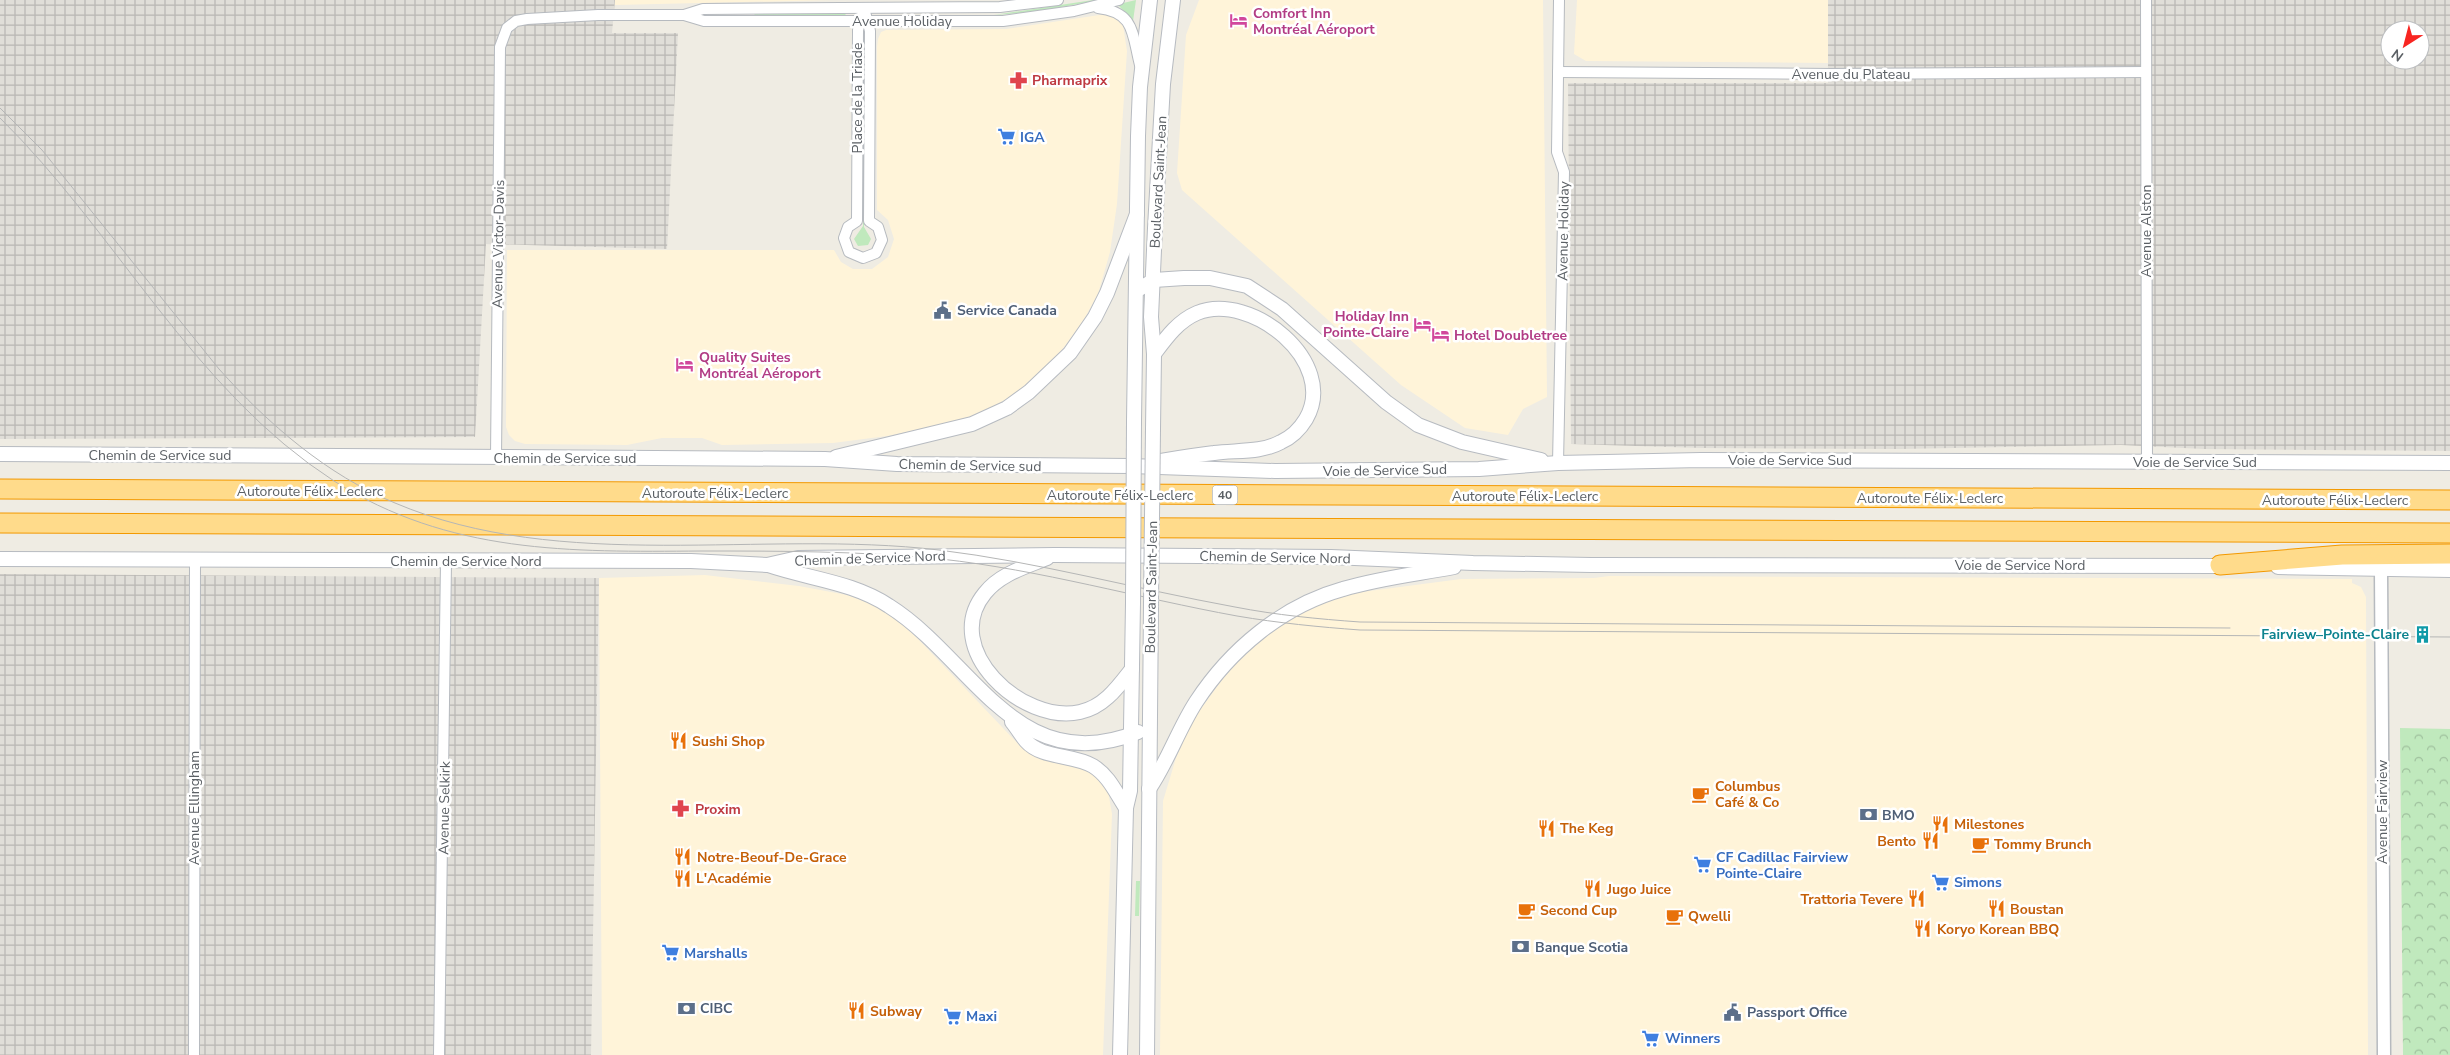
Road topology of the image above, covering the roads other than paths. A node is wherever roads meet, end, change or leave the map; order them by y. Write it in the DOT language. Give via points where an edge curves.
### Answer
graph roads {
  1 [pos="1058,0"];
  2 [pos="1119,0"];
  3 [pos="1150,0"];
  4 [pos="1173,0"];
  5 [pos="1559,0"];
  6 [pos="2146,0"];
  7 [pos="1094,7"];
  8 [pos="864,8"];
  9 [pos="684,15"];
  10 [pos="864,22"];
  11 [pos="505,30"];
  12 [pos="1142,72"];
  13 [pos="1558,72"];
  14 [pos="2145,72"];
  15 [pos="1137,214"];
  16 [pos="1154,280"];
  17 [pos="1136,291"];
  18 [pos="1154,354"];
  19 [pos="0,454"];
  20 [pos="496,457"];
  21 [pos="826,460"];
  22 [pos="2147,461"];
  23 [pos="1558,463"];
  24 [pos="2450,463"];
  25 [pos="1130,466"];
  26 [pos="0,489"];
  27 [pos="2450,500"];
  28 [pos="0,523"];
  29 [pos="2450,533"];
  30 [pos="2450,554"];
  31 [pos="1055,555"];
  32 [pos="0,559"];
  33 [pos="195,561"];
  34 [pos="446,562"];
  35 [pos="1473,564"];
  36 [pos="767,565"];
  37 [pos="1591,565"];
  38 [pos="2220,565"];
  39 [pos="2380,570"];
  40 [pos="2450,570"];
  41 [pos="1132,669"];
  42 [pos="1009,717"];
  43 [pos="1149,728"];
  44 [pos="1131,735"];
  45 [pos="1149,788"];
  46 [pos="1126,808"];
  47 [pos="194,1055"];
  48 [pos="439,1055"];
  49 [pos="1120,1055"];
  50 [pos="1147,1055"];
  51 [pos="2384,1055"];
  1 -- 8 [label="street, Avenue Holiday" via="1010,7"];
  2 -- 7 [label="street, Avenue Holiday"];
  3 -- 12 [label="main road, Boulevard Saint-Jean"];
  4 -- 16 [label="main road, Boulevard Saint-Jean" via="1159,138"];
  5 -- 13 [label="street, Avenue Holiday"];
  6 -- 14 [label="street, Avenue Alston"];
  7 -- 10 [label="street, Avenue Holiday" via="1003,21"];
  7 -- 12 [label="street" via="1114,10 1128,20"];
  8 -- 9 [label="street, Avenue Holiday" via="703,9"];
  8 -- 10 [label="street, Place de la Triade"];
  9 -- 10 [label="street, Avenue Holiday" via="704,21"];
  9 -- 11 [label="street, Avenue Holiday" via="526,19 512,23"];
  10 -- 10 [label="street, Place de la Triade" via="858,30 856,221 847,229 844,241 849,252 862,258 874,255 882,243 880,230 869,221 870,36"];
  11 -- 20 [label="street, Avenue Victor-Davis" via="500,43"];
  12 -- 15 [label="main road, Boulevard Saint-Jean"];
  13 -- 14 [label="street, Avenue du Plateau"];
  13 -- 23 [label="street, Avenue Holiday" via="1556,152 1564,172"];
  14 -- 22 [label="street, Avenue Alston"];
  15 -- 17 [label="main road, Boulevard Saint-Jean"];
  15 -- 21 [label="main road" via="1095,317 1070,352 1029,392 1001,411 972,424"];
  16 -- 17 [label="main road"];
  16 -- 18 [label="main road, Boulevard Saint-Jean" via="1151,329"];
  16 -- 23 [label="main road" via="1210,278 1246,286 1282,310 1386,402 1418,425 1477,446"];
  17 -- 41 [label="main road, Boulevard Saint-Jean, bridge"];
  18 -- 25 [label="main road" via="1177,326 1195,314 1217,309 1240,313 1273,327 1294,346 1311,376 1313,399 1298,429 1288,439 1273,446"];
  18 -- 43 [label="main road, Boulevard Saint-Jean, bridge"];
  19 -- 20 [label="main road, Chemin de Service sud"];
  20 -- 21 [label="main road, Chemin de Service sud"];
  21 -- 25 [label="main road, Chemin de Service sud" via="897,464"];
  22 -- 23 [label="main road, Voie de Service Sud" via="1701,460"];
  22 -- 24 [label="main road, Voie de Service Sud"];
  23 -- 25 [label="main road, Voie de Service Sud" via="1479,469 1359,470 1214,470"];
  26 -- 27 [label="highway, Autoroute Félix-Leclerc / 40"];
  28 -- 29 [label="highway"];
  30 -- 38 [label="highway" via="2342,556"];
  31 -- 35 [label="main road, Chemin de Service Nord" via="1330,557"];
  31 -- 36 [label="main road, Chemin de Service Nord" via="798,558"];
  31 -- 41 [label="main road" via="1000,579 984,593 973,617 972,633 984,666 1015,696 1038,708 1061,714 1081,712 1099,704"];
  32 -- 33 [label="main road, Chemin de Service Nord"];
  33 -- 34 [label="main road, Chemin de Service Nord"];
  33 -- 47 [label="street, Avenue Ellingham"];
  34 -- 36 [label="main road, Chemin de Service Nord" via="691,561"];
  34 -- 48 [label="street, Avenue Selkirk"];
  35 -- 37 [label="main road, Chemin de Service Nord"];
  35 -- 45 [label="main road" via="1343,588 1280,617 1238,651 1211,681 1187,717 1165,766"];
  36 -- 42 [label="main road" via="849,587 892,607"];
  37 -- 38 [label="main road, Voie de Service Nord"];
  38 -- 39 [label="main road, Voie de Service Nord"];
  39 -- 40 [label="main road, Voie de Service Nord"];
  39 -- 51 [label="street, Avenue Fairview"];
  41 -- 44 [label="main road, Boulevard Saint-Jean"];
  42 -- 44 [label="main road" via="1039,734 1075,743 1098,743"];
  42 -- 46 [label="main road" via="1032,746 1081,760 1100,771"];
  43 -- 44 [label="main road"];
  43 -- 45 [label="main road, Boulevard Saint-Jean"];
  44 -- 46 [label="main road, Boulevard Saint-Jean" via="1130,791"];
  45 -- 50 [label="main road, Boulevard Saint-Jean"];
  46 -- 49 [label="main road, Boulevard Saint-Jean"];
}
